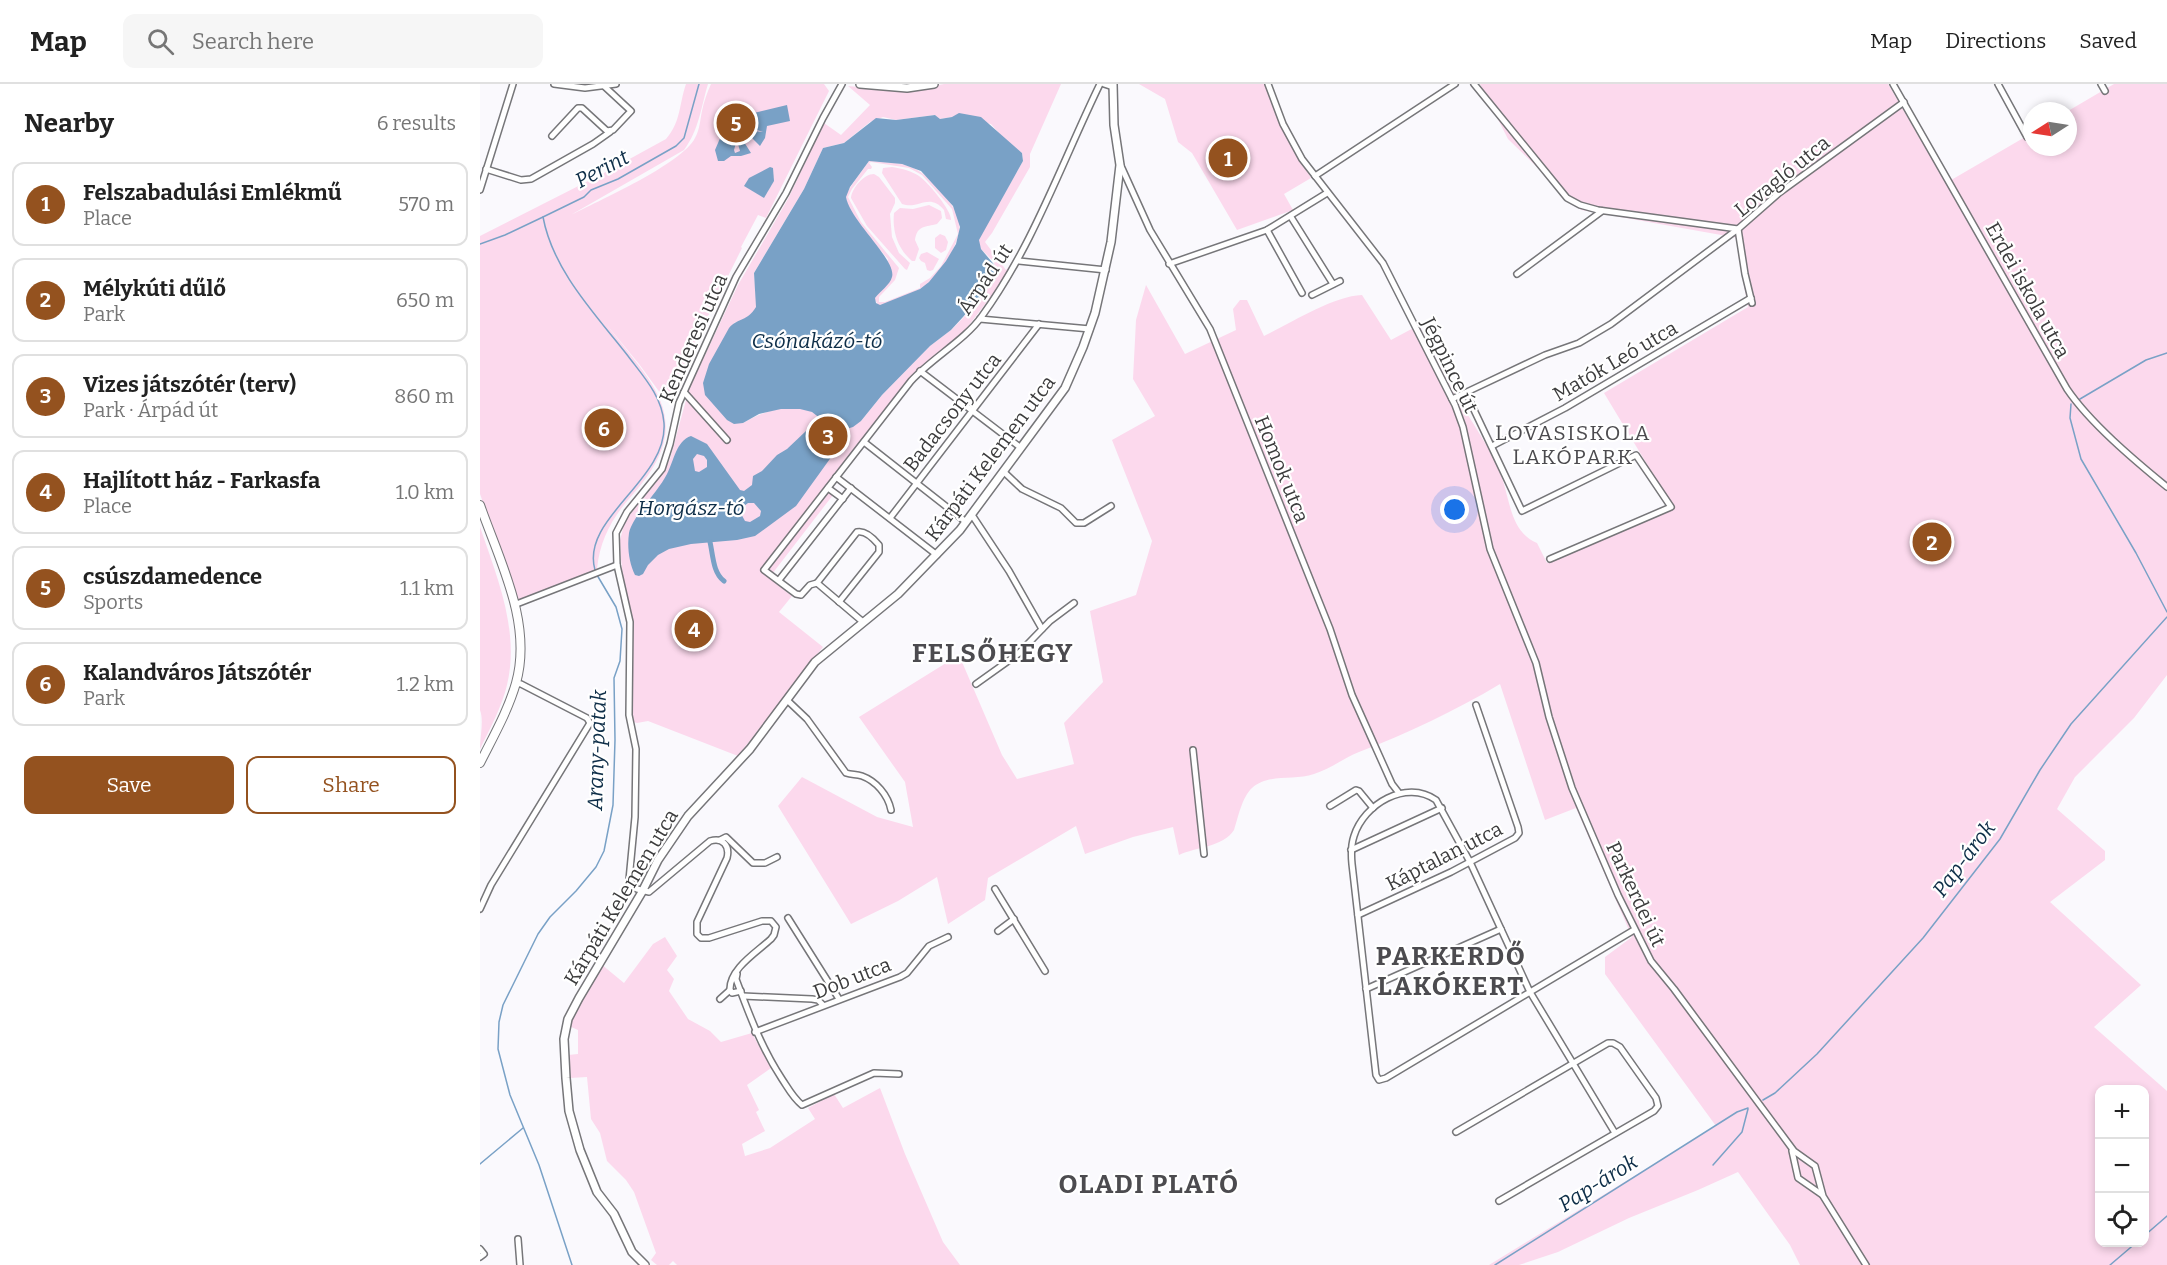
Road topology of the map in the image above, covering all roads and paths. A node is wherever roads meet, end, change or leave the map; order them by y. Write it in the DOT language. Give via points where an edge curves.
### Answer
graph roads {
  1 [pos="513,84"];
  2 [pos="554,84"];
  3 [pos="616,84"];
  4 [pos="842,84"];
  5 [pos="860,84"];
  6 [pos="934,84"];
  7 [pos="1101,84"];
  8 [pos="1268,84"];
  9 [pos="1455,84"];
  10 [pos="1474,84"];
  11 [pos="1893,84"];
  12 [pos="1998,84"];
  13 [pos="2101,84"];
  14 [pos="875,85"];
  15 [pos="604,86"];
  16 [pos="1113,86"];
  17 [pos="2105,91"];
  18 [pos="1904,102"];
  19 [pos="2023,130"];
  20 [pos="610,132"];
  21 [pos="552,136"];
  22 [pos="1120,165"];
  23 [pos="486,170"];
  24 [pos="1315,176"];
  25 [pos="480,190"];
  26 [pos="1326,194"];
  27 [pos="1602,211"];
  28 [pos="1291,217"];
  29 [pos="1738,229"];
  30 [pos="1267,230"];
  31 [pos="1018,261"];
  32 [pos="1169,264"];
  33 [pos="1106,270"];
  34 [pos="1517,274"];
  35 [pos="1340,281"];
  36 [pos="1332,284"];
  37 [pos="1302,293"];
  38 [pos="1312,295"];
  39 [pos="1752,300"];
  40 [pos="980,319"];
  41 [pos="1038,324"];
  42 [pos="1090,329"];
  43 [pos="920,371"];
  44 [pos="684,392"];
  45 [pos="1466,393"];
  46 [pos="1452,399"];
  47 [pos="974,411"];
  48 [pos="727,440"];
  49 [pos="864,442"];
  50 [pos="1492,446"];
  51 [pos="1022,448"];
  52 [pos="1004,472"];
  53 [pos="836,477"];
  54 [pos="917,483"];
  55 [pos="2167,487"];
  56 [pos="828,488"];
  57 [pos="851,488"];
  58 [pos="843,498"];
  59 [pos="480,505"];
  60 [pos="1111,506"];
  61 [pos="972,515"];
  62 [pos="890,518"];
  63 [pos="966,522"];
  64 [pos="937,555"];
  65 [pos="1550,559"];
  66 [pos="617,565"];
  67 [pos="779,580"];
  68 [pos="817,584"];
  69 [pos="838,602"];
  70 [pos="1074,603"];
  71 [pos="514,605"];
  72 [pos="863,622"];
  73 [pos="1042,629"];
  74 [pos="516,683"];
  75 [pos="976,684"];
  76 [pos="1544,688"];
  77 [pos="787,700"];
  78 [pos="1476,705"];
  79 [pos="1193,750"];
  80 [pos="480,763"];
  81 [pos="1399,794"];
  82 [pos="1330,806"];
  83 [pos="1373,808"];
  84 [pos="1442,808"];
  85 [pos="891,810"];
  86 [pos="720,840"];
  87 [pos="1352,850"];
  88 [pos="1204,854"];
  89 [pos="777,857"];
  90 [pos="1470,862"];
  91 [pos="995,889"];
  92 [pos="642,892"];
  93 [pos="480,909"];
  94 [pos="1358,915"];
  95 [pos="788,918"];
  96 [pos="1014,919"];
  97 [pos="1501,929"];
  98 [pos="1634,930"];
  99 [pos="998,931"];
  100 [pos="948,937"];
  101 [pos="738,971"];
  102 [pos="1045,971"];
  103 [pos="1366,989"];
  104 [pos="730,990"];
  105 [pos="1530,992"];
  106 [pos="742,994"];
  107 [pos="720,999"];
  108 [pos="839,999"];
  109 [pos="823,1005"];
  110 [pos="755,1032"];
  111 [pos="1572,1064"];
  112 [pos="899,1074"];
  113 [pos="1456,1132"];
  114 [pos="1615,1133"];
  115 [pos="1791,1147"];
  116 [pos="1822,1196"];
  117 [pos="1499,1201"];
  118 [pos="518,1239"];
  119 [pos="480,1249"];
  120 [pos="480,1257"];
  121 [pos="520,1265"];
  122 [pos="645,1265"];
  123 [pos="1866,1265"];
  1 -- 23 [label="street"];
  2 -- 15 [label="street"];
  3 -- 15 [label="street"];
  4 -- 44 [label="street, Kenderesi utca" via="786,193 736,277"];
  5 -- 14 [label="street"];
  6 -- 14 [label="street" via="907,88"];
  7 -- 16 [label="street"];
  7 -- 31 [label="street, Árpád út"];
  8 -- 24 [label="street, Jégpince út" via="1293,142"];
  9 -- 24 [label="street"];
  10 -- 27 [label="street" via="1567,198"];
  11 -- 18 [label="street, Erdei iskola utca"];
  12 -- 19 [label="street"];
  13 -- 17 [label="street"];
  15 -- 20 [label="street" via="631,111"];
  16 -- 22 [label="street, Kárpáti Kelemen utca"];
  18 -- 29 [label="street, Lovagló utca" via="1779,192"];
  18 -- 55 [label="street, Erdei iskola utca" via="2074,400"];
  20 -- 21 [label="street" via="578,108"];
  20 -- 23 [label="street" via="531,179 520,180"];
  22 -- 32 [label="street, Homok utca"];
  22 -- 33 [label="street, Kárpáti Kelemen utca"];
  23 -- 25 [label="street"];
  24 -- 26 [label="street, Jégpince út"];
  26 -- 28 [label="street"];
  26 -- 46 [label="street, Jégpince út" via="1383,263"];
  27 -- 29 [label="street"];
  27 -- 34 [label="street"];
  28 -- 30 [label="street"];
  28 -- 36 [label="street"];
  29 -- 39 [label="street, Lovagló utca"];
  29 -- 45 [label="street" via="1611,324 1579,343"];
  30 -- 32 [label="street"];
  30 -- 37 [label="street"];
  31 -- 33 [label="street"];
  31 -- 40 [label="street, Árpád út"];
  32 -- 81 [label="street, Homok utca" via="1210,330 1330,628 1352,695"];
  33 -- 42 [label="street, Kárpáti Kelemen utca"];
  35 -- 36 [label="street"];
  36 -- 38 [label="street"];
  39 -- 50 [label="street, Matók Leó utca"];
  40 -- 41 [label="street"];
  40 -- 43 [label="street, Árpád út"];
  41 -- 42 [label="street"];
  41 -- 47 [label="street, Badacsony utca"];
  42 -- 51 [label="street, Kárpáti Kelemen utca" via="1065,388"];
  43 -- 47 [label="street"];
  43 -- 49 [label="street, Árpád út"];
  44 -- 48 [label="street"];
  44 -- 66 [label="street, Kenderesi utca" via="662,469 620,522 615,542"];
  45 -- 46 [label="street"];
  45 -- 50 [label="street"];
  46 -- 76 [label="street, Jégpince út" via="1463,427 1490,549"];
  47 -- 51 [label="street"];
  47 -- 54 [label="street, Badacsony utca"];
  49 -- 53 [label="street, Árpád út"];
  49 -- 54 [label="street"];
  50 -- 65 [label="street" via="1522,511 1636,455 1671,507"];
  51 -- 52 [label="street, Kárpáti Kelemen utca"];
  52 -- 60 [label="street" via="1022,489 1054,504 1080,524"];
  52 -- 61 [label="street, Kárpáti Kelemen utca"];
  53 -- 56 [label="street, Árpád út"];
  53 -- 57 [label="street"];
  54 -- 62 [label="street, Badacsony utca"];
  54 -- 63 [label="street"];
  56 -- 58 [label="street"];
  56 -- 67 [label="street, Árpád út" via="764,570"];
  57 -- 58 [label="street"];
  57 -- 62 [label="street"];
  58 -- 67 [label="street"];
  59 -- 71 [label="main road"];
  61 -- 63 [label="street, Kárpáti Kelemen utca"];
  61 -- 73 [label="street"];
  62 -- 64 [label="street"];
  63 -- 64 [label="street, Kárpáti Kelemen utca"];
  64 -- 72 [label="street, Kárpáti Kelemen utca"];
  66 -- 71 [label="street"];
  66 -- 92 [label="street, Kenderesi utca" via="630,622 629,707 636,749 635,818 628,876"];
  67 -- 68 [label="street" via="801,595 810,585"];
  68 -- 69 [label="street"];
  68 -- 69 [label="street" via="857,532 876,541 879,552"];
  69 -- 72 [label="street"];
  70 -- 73 [label="street"];
  71 -- 74 [label="main road" via="520,646"];
  72 -- 77 [label="street, Kárpáti Kelemen utca" via="815,662"];
  73 -- 75 [label="street" via="1018,654"];
  74 -- 80 [label="main road"];
  74 -- 93 [label="street" via="590,723"];
  76 -- 98 [label="street, Parkerdei út" via="1549,717 1572,788"];
  77 -- 85 [label="street" via="807,719 846,773 862,776 878,786"];
  77 -- 92 [label="street, Kárpáti Kelemen utca" via="750,749 688,816"];
  78 -- 90 [label="street, Káptalan utca" via="1519,832 1515,838"];
  79 -- 88 [label="street"];
  81 -- 83 [label="street"];
  81 -- 84 [label="street" via="1423,793"];
  82 -- 83 [label="street" via="1356,790"];
  83 -- 87 [label="street" via="1354,834"];
  84 -- 87 [label="street"];
  84 -- 90 [label="street"];
  86 -- 89 [label="street" via="726,837 753,863"];
  86 -- 92 [label="street" via="710,841 652,890"];
  86 -- 101 [label="street" via="727,847 727,858 697,922 697,934 709,938 762,921 771,921 776,927 771,939"];
  87 -- 94 [label="street"];
  90 -- 94 [label="street, Káptalan utca"];
  90 -- 97 [label="street"];
  91 -- 96 [label="street"];
  92 -- 122 [label="street, Kárpáti Kelemen utca" via="568,1019 563,1049 569,1111 585,1164 632,1252"];
  94 -- 103 [label="street"];
  95 -- 108 [label="street"];
  96 -- 99 [label="street"];
  96 -- 102 [label="street"];
  97 -- 103 [label="street"];
  97 -- 105 [label="street"];
  98 -- 105 [label="street"];
  98 -- 115 [label="street, Parkerdei út" via="1651,961"];
  100 -- 108 [label="street, Dob utca" via="928,946 900,977"];
  101 -- 104 [label="street"];
  101 -- 106 [label="street" via="736,979"];
  103 -- 105 [label="street" via="1379,1080"];
  104 -- 106 [label="street"];
  104 -- 107 [label="street"];
  105 -- 111 [label="street"];
  106 -- 109 [label="street" via="812,999"];
  106 -- 110 [label="street"];
  108 -- 109 [label="street, Dob utca"];
  109 -- 110 [label="street, Dob utca"];
  110 -- 112 [label="street" via="772,1064 802,1105 874,1073"];
  111 -- 113 [label="street"];
  111 -- 114 [label="street"];
  111 -- 114 [label="street" via="1612,1043 1620,1047 1656,1098 1658,1106 1654,1111"];
  114 -- 117 [label="street"];
  115 -- 116 [label="street, Parkerdei út" via="1815,1166"];
  115 -- 116 [label="street, Parkerdei út" via="1798,1178"];
  116 -- 123 [label="street, Parkerdei út"];
  118 -- 121 [label="street"];
  119 -- 120 [label="street" via="484,1254"];
}
